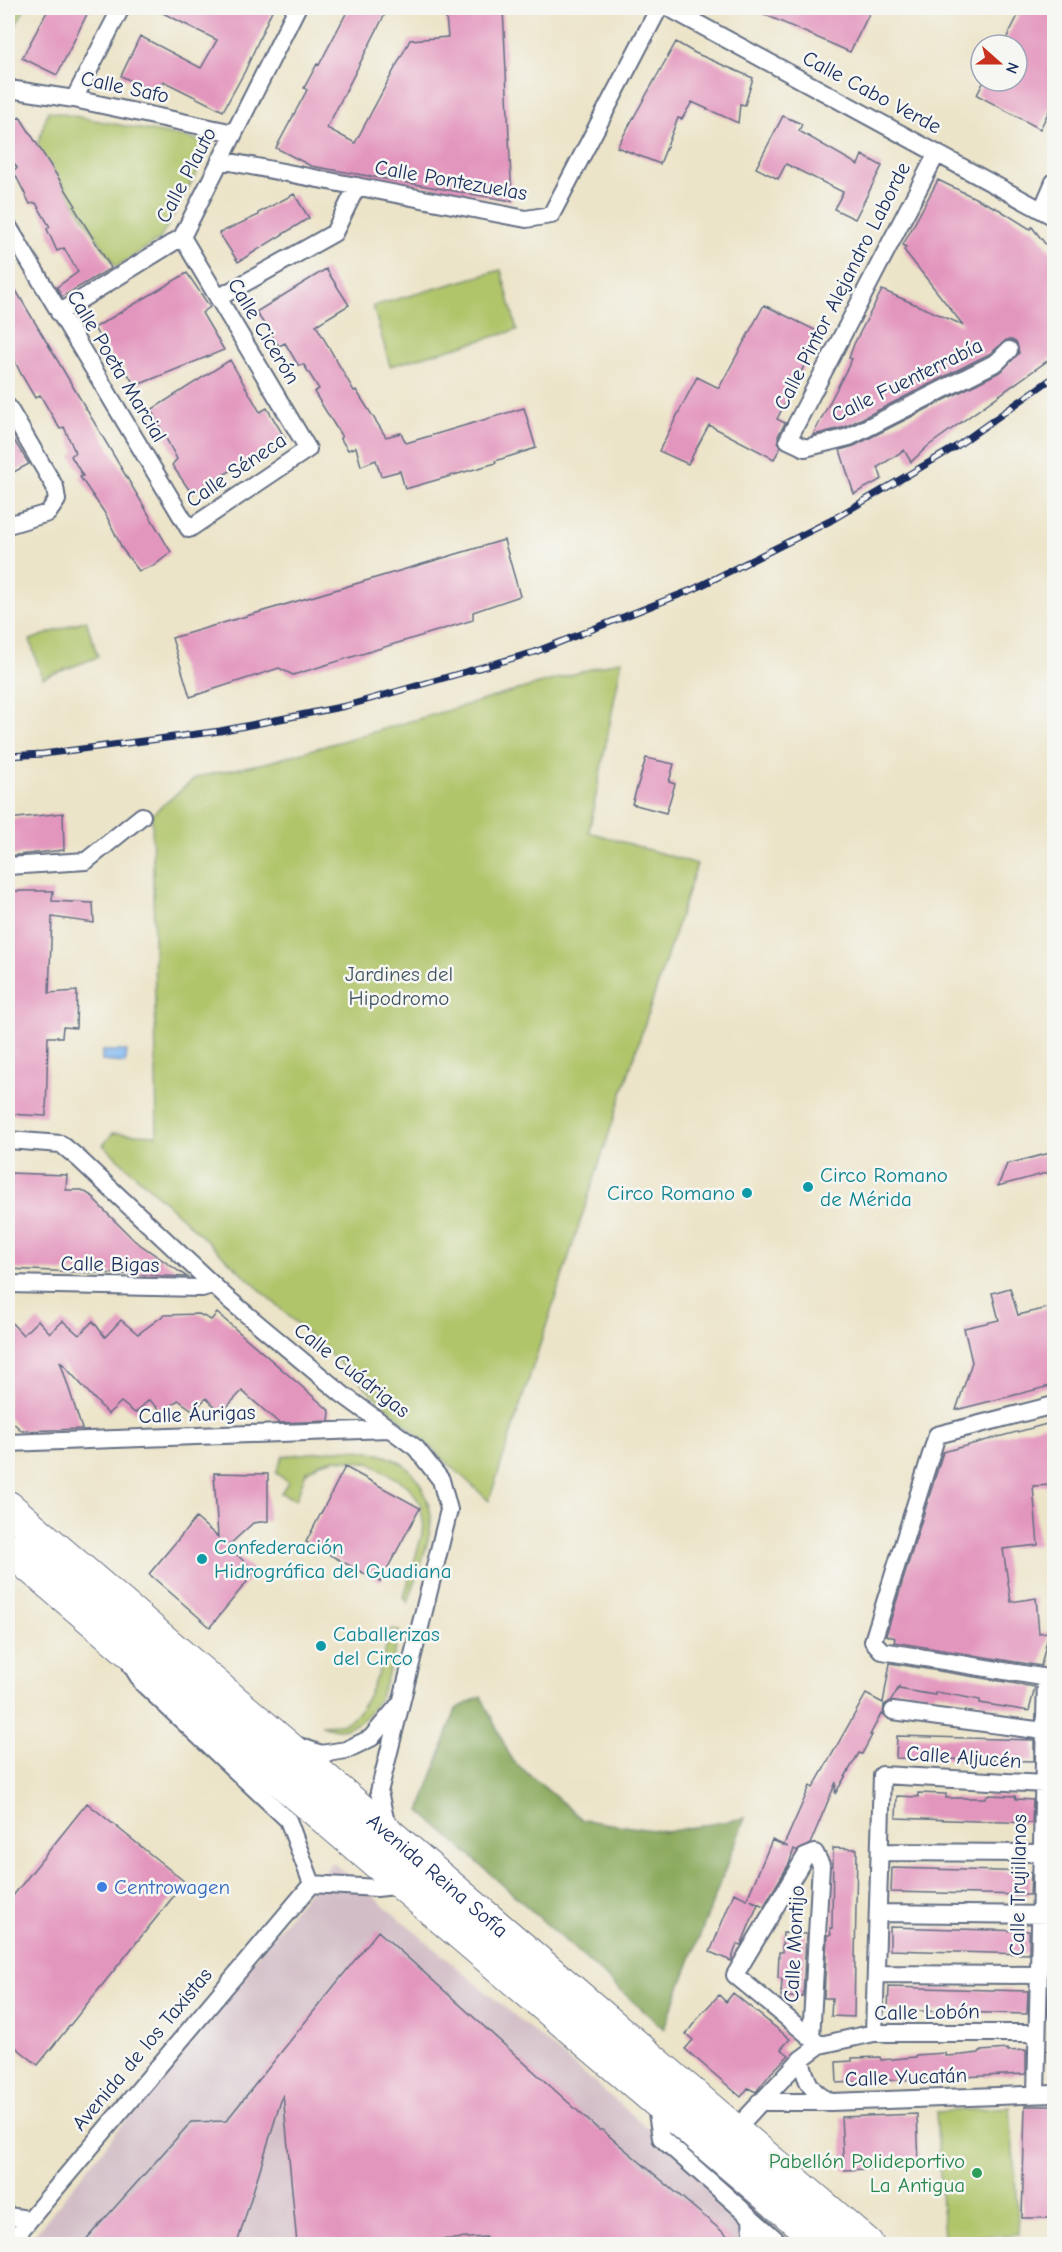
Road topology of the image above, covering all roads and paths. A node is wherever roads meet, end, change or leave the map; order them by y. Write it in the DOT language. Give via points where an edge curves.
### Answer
graph roads {
  1 [pos="120,8"];
  2 [pos="297,8"];
  3 [pos="659,8"];
  4 [pos="669,8"];
  5 [pos="8,86"];
  6 [pos="74,99"];
  7 [pos="234,133"];
  8 [pos="937,153"];
  9 [pos="220,160"];
  10 [pos="1054,182"];
  11 [pos="357,186"];
  12 [pos="1048,213"];
  13 [pos="8,226"];
  14 [pos="182,237"];
  15 [pos="218,298"];
  16 [pos="59,313"];
  17 [pos="1009,350"];
  18 [pos="8,407"];
  19 [pos="788,440"];
  20 [pos="308,449"];
  21 [pos="8,525"];
  22 [pos="189,529"];
  23 [pos="142,816"];
  24 [pos="8,866"];
  25 [pos="8,1140"];
  26 [pos="8,1284"];
  27 [pos="212,1285"];
  28 [pos="1054,1405"];
  29 [pos="388,1430"];
  30 [pos="8,1443"];
  31 [pos="8,1508"];
  32 [pos="8,1548"];
  33 [pos="119,1644"];
  34 [pos="1050,1678"];
  35 [pos="400,1702"];
  36 [pos="893,1711"];
  37 [pos="1044,1731"];
  38 [pos="280,1739"];
  39 [pos="1043,1784"];
  40 [pos="388,1833"];
  41 [pos="881,1852"];
  42 [pos="1041,1853"];
  43 [pos="312,1884"];
  44 [pos="403,1885"];
  45 [pos="878,1913"];
  46 [pos="1047,1915"];
  47 [pos="876,1974"];
  48 [pos="1039,1975"];
  49 [pos="874,2033"];
  50 [pos="1037,2033"];
  51 [pos="815,2042"];
  52 [pos="801,2059"];
  53 [pos="1036,2094"];
  54 [pos="1054,2094"];
  55 [pos="654,2098"];
  56 [pos="759,2102"];
  57 [pos="831,2103"];
  58 [pos="733,2132"];
  59 [pos="8,2216"];
  60 [pos="751,2219"];
  61 [pos="28,2220"];
  62 [pos="9,2244"];
  63 [pos="753,2244"];
  64 [pos="781,2244"];
  65 [pos="824,2244"];
  66 [pos="867,2244"];
  1 -- 6 [label="street"];
  2 -- 7 [label="street, Calle Plauto"];
  3 -- 11 [label="street, Calle Pontezuelas" via="551,215 526,219"];
  4 -- 8 [label="street, Calle Cabo Verde"];
  5 -- 6 [label="street, Calle Safo"];
  6 -- 7 [label="street, Calle Safo"];
  7 -- 9 [label="street, Calle Plauto"];
  8 -- 12 [label="street, Calle Cabo Verde"];
  8 -- 19 [label="street, Calle Pintor Alejandro Laborde"];
  9 -- 11 [label="street, Calle Pontezuelas"];
  9 -- 14 [label="street, Calle Plauto"];
  10 -- 12 [label="street"];
  11 -- 15 [label="street" via="334,233"];
  13 -- 16 [label="street, Calle Poeta Marcial"];
  14 -- 15 [label="street, Calle Cicerón"];
  14 -- 16 [label="street, Calle Plauto"];
  15 -- 20 [label="street, Calle Cicerón"];
  16 -- 22 [label="street, Calle Poeta Marcial"];
  17 -- 19 [label="street, Calle Fuenterrabía" via="997,362 849,437 805,448"];
  18 -- 21 [label="street" via="55,487 57,500 48,513"];
  20 -- 22 [label="street, Calle Séneca"];
  23 -- 24 [label="street" via="86,861"];
  25 -- 27 [label="street, Calle Cuádrigas" via="61,1144"];
  26 -- 27 [label="street, Calle Bigas" via="202,1288"];
  27 -- 29 [label="street, Calle Cuádrigas"];
  28 -- 34 [label="street" via="937,1435 873,1641 882,1651"];
  29 -- 30 [label="street, Calle Áurigas"];
  29 -- 35 [label="street, Calle Cuádrigas" via="416,1448 441,1480 449,1510"];
  31 -- 38 [label="highway, Avenida Reina Sofía"];
  32 -- 33 [label="highway, Avenida Reina Sofía"];
  33 -- 43 [label="street" via="143,1684 288,1820"];
  33 -- 44 [label="highway, Avenida Reina Sofía"];
  34 -- 37 [label="street, Calle Trujillanos"];
  35 -- 38 [label="street, Calle Cuádrigas" via="371,1738 346,1750 321,1754"];
  35 -- 40 [label="street, Calle Cuádrigas" via="379,1792"];
  36 -- 37 [label="street"];
  37 -- 39 [label="street, Calle Trujillanos"];
  38 -- 40 [label="highway, Avenida Reina Sofía"];
  39 -- 41 [label="street, Calle Aljucén" via="882,1775"];
  39 -- 42 [label="street, Calle Trujillanos"];
  40 -- 58 [label="highway, Avenida Reina Sofía"];
  41 -- 42 [label="street"];
  41 -- 45 [label="street"];
  42 -- 46 [label="street, Calle Trujillanos"];
  43 -- 44 [label="street" via="377,1888"];
  43 -- 61 [label="street, Avenida de los Taxistas"];
  44 -- 55 [label="highway, Avenida Reina Sofía"];
  45 -- 46 [label="street"];
  45 -- 47 [label="street"];
  46 -- 48 [label="street, Calle Trujillanos"];
  47 -- 48 [label="street"];
  47 -- 49 [label="street"];
  48 -- 50 [label="street, Calle Trujillanos"];
  49 -- 50 [label="street, Calle Lobón"];
  49 -- 51 [label="street, Calle Lobón"];
  50 -- 53 [label="street, Calle Trujillanos"];
  51 -- 51 [label="street, Calle Montijo" via="735,1976 805,1857 815,1853 821,1865"];
  51 -- 52 [label="street, Calle Lobón"];
  52 -- 56 [label="street, Calle Lobón"];
  52 -- 57 [label="street" via="809,2085"];
  53 -- 54 [label="street, Calle Yucatán"];
  53 -- 57 [label="street, Calle Yucatán"];
  55 -- 60 [label="street" via="661,2138"];
  55 -- 65 [label="highway, Avenida Reina Sofía"];
  56 -- 57 [label="street, Calle Yucatán"];
  56 -- 58 [label="street, Calle Lobón"];
  58 -- 66 [label="highway, Avenida Reina Sofía"];
  59 -- 61 [label="street"];
  60 -- 63 [label="street"];
  60 -- 64 [label="street"];
  61 -- 62 [label="street, Avenida de los Taxistas"];
}
